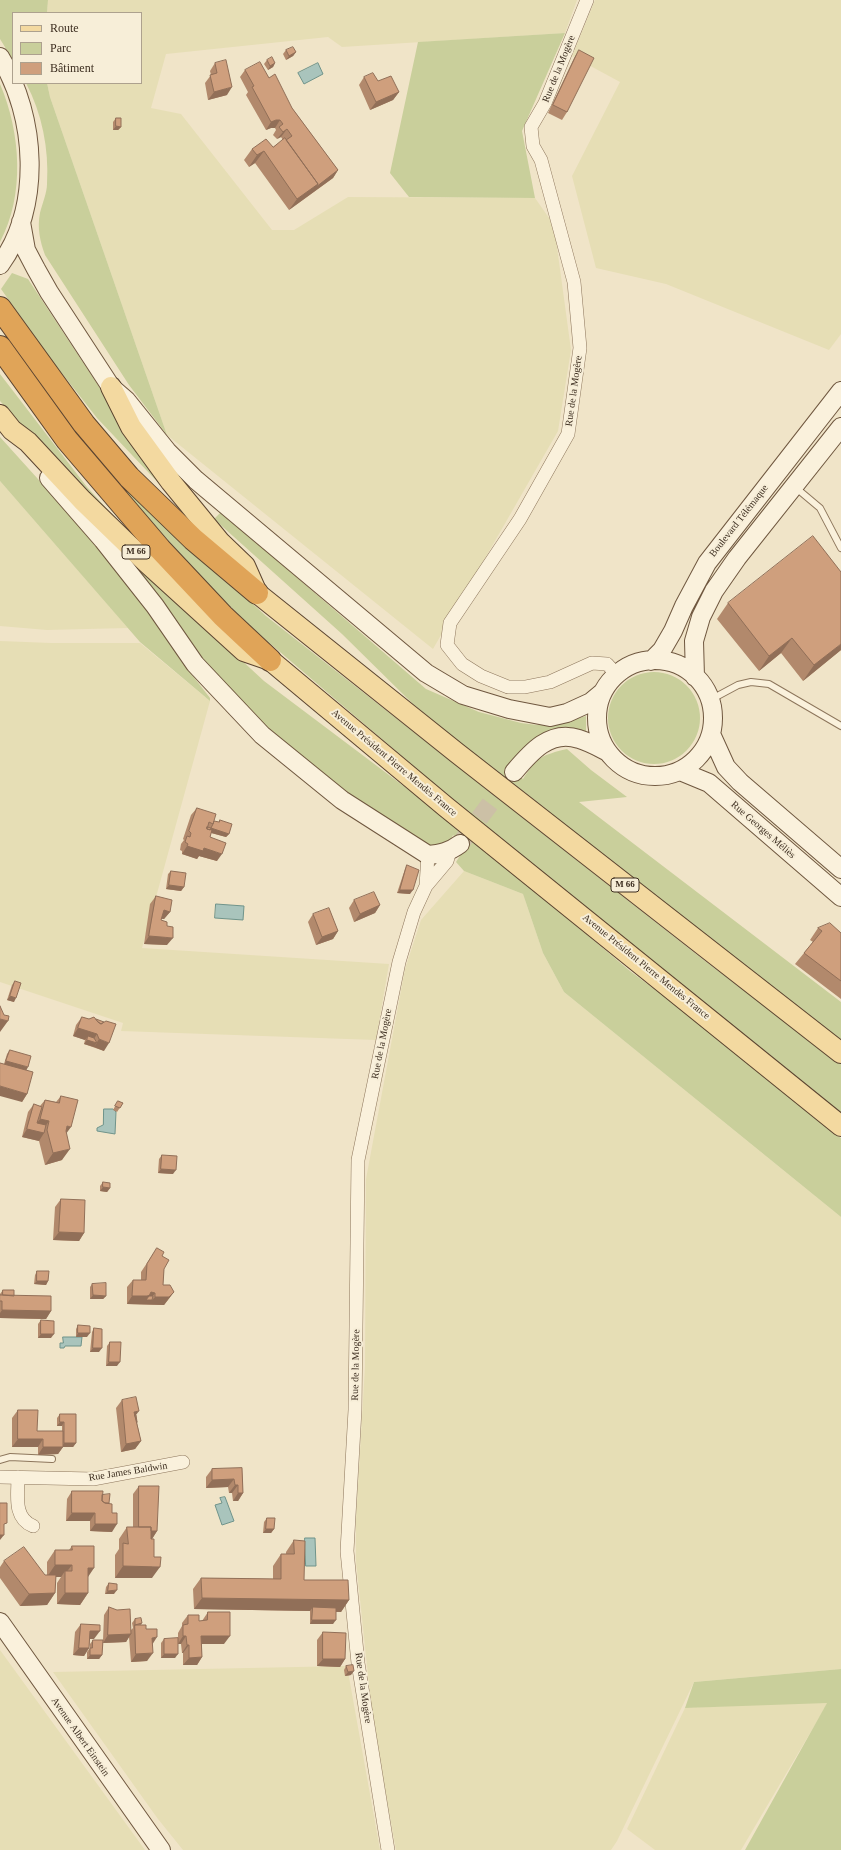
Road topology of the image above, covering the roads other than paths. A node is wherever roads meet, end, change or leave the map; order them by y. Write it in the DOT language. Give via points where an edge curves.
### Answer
graph roads {
  1 [pos="587,0"];
  2 [pos="0,57"];
  3 [pos="12,82"];
  4 [pos="13,84"];
  5 [pos="21,222"];
  6 [pos="0,265"];
  7 [pos="0,308"];
  8 [pos="0,347"];
  9 [pos="111,387"];
  10 [pos="841,391"];
  11 [pos="6,422"];
  12 [pos="841,427"];
  13 [pos="794,486"];
  14 [pos="841,548"];
  15 [pos="257,593"];
  16 [pos="270,660"];
  17 [pos="651,661"];
  18 [pos="617,674"];
  19 [pos="695,677"];
  20 [pos="603,692"];
  21 [pos="710,700"];
  22 [pos="841,726"];
  23 [pos="711,734"];
  24 [pos="608,752"];
  25 [pos="680,771"];
  26 [pos="514,772"];
  27 [pos="455,847"];
  28 [pos="428,855"];
  29 [pos="838,863"];
  30 [pos="426,886"];
  31 [pos="841,897"];
  32 [pos="841,1054"];
  33 [pos="841,1126"];
  34 [pos="52,1459"];
  35 [pos="0,1460"];
  36 [pos="183,1462"];
  37 [pos="0,1477"];
  38 [pos="18,1477"];
  39 [pos="33,1526"];
  40 [pos="0,1622"];
  41 [pos="161,1850"];
  42 [pos="388,1850"];
  1 -- 18 [label="street, Rue de la Mogère" via="545,103 531,128 533,146 541,160 574,282 580,348 568,434 520,519 450,623 447,645 462,664 481,676 508,687 525,687 550,682 592,663 607,664"];
  2 -- 3 [label="main road"];
  4 -- 5 [label="main road" via="26,128 29,157 29,183"];
  5 -- 6 [label="main road" via="10,251"];
  5 -- 9 [label="main road, M 66" via="26,250 36,269"];
  7 -- 15 [label="highway, M 66" via="84,424 129,477 193,539"];
  8 -- 16 [label="highway, Avenue Président Pierre Mendès France / M 66" via="67,440 129,514 223,616"];
  9 -- 15 [label="main road, M 66" via="131,427 171,482 220,542 245,566"];
  9 -- 20 [label="main road, M 66" via="126,400 167,451 196,480 426,673 463,695 509,709 550,717 567,713 590,702"];
  10 -- 17 [label="main road, Boulevard Télémaque" via="707,563 673,631 662,650"];
  11 -- 16 [label="main road, M 66" via="139,556 244,651"];
  11 -- 28 [label="main road" via="23,448 103,540 155,606 195,664 262,735 342,800"];
  12 -- 13 [label="main road"];
  13 -- 14 [label="lane" via="820,508"];
  13 -- 19 [label="main road" via="714,591 701,617 694,641"];
  15 -- 32 [label="main road, M 66"];
  16 -- 33 [label="main road, Avenue Président Pierre Mendès France / M 66" via="446,807"];
  17 -- 18 [label="main road" via="633,665"];
  17 -- 19 [label="main road" via="667,662 682,667"];
  18 -- 20 [label="main road"];
  19 -- 21 [label="main road"];
  20 -- 24 [label="main road" via="597,716 602,741"];
  21 -- 22 [label="lane" via="738,685 751,682 769,684"];
  21 -- 23 [label="main road" via="713,723"];
  23 -- 25 [label="main road" via="693,762"];
  23 -- 29 [label="main road" via="726,767 740,782"];
  24 -- 25 [label="main road" via="617,762 640,774 654,776"];
  24 -- 26 [label="main road" via="578,738 561,737 545,741 533,749"];
  25 -- 31 [label="main road, Rue Georges Méliès" via="709,783"];
  27 -- 28 [label="main road" via="441,854"];
  27 -- 30 [label="street"];
  28 -- 30 [label="street"];
  30 -- 42 [label="street, Rue de la Mogère" via="414,912 399,962 358,1160 356,1410 347,1550 358,1663"];
  34 -- 35 [label="lane" via="10,1457"];
  36 -- 38 [label="street, Rue James Baldwin" via="93,1479"];
  37 -- 38 [label="street, Rue James Baldwin"];
  38 -- 39 [label="street" via="19,1513"];
  40 -- 41 [label="main road, Avenue Albert Einstein"];
}
